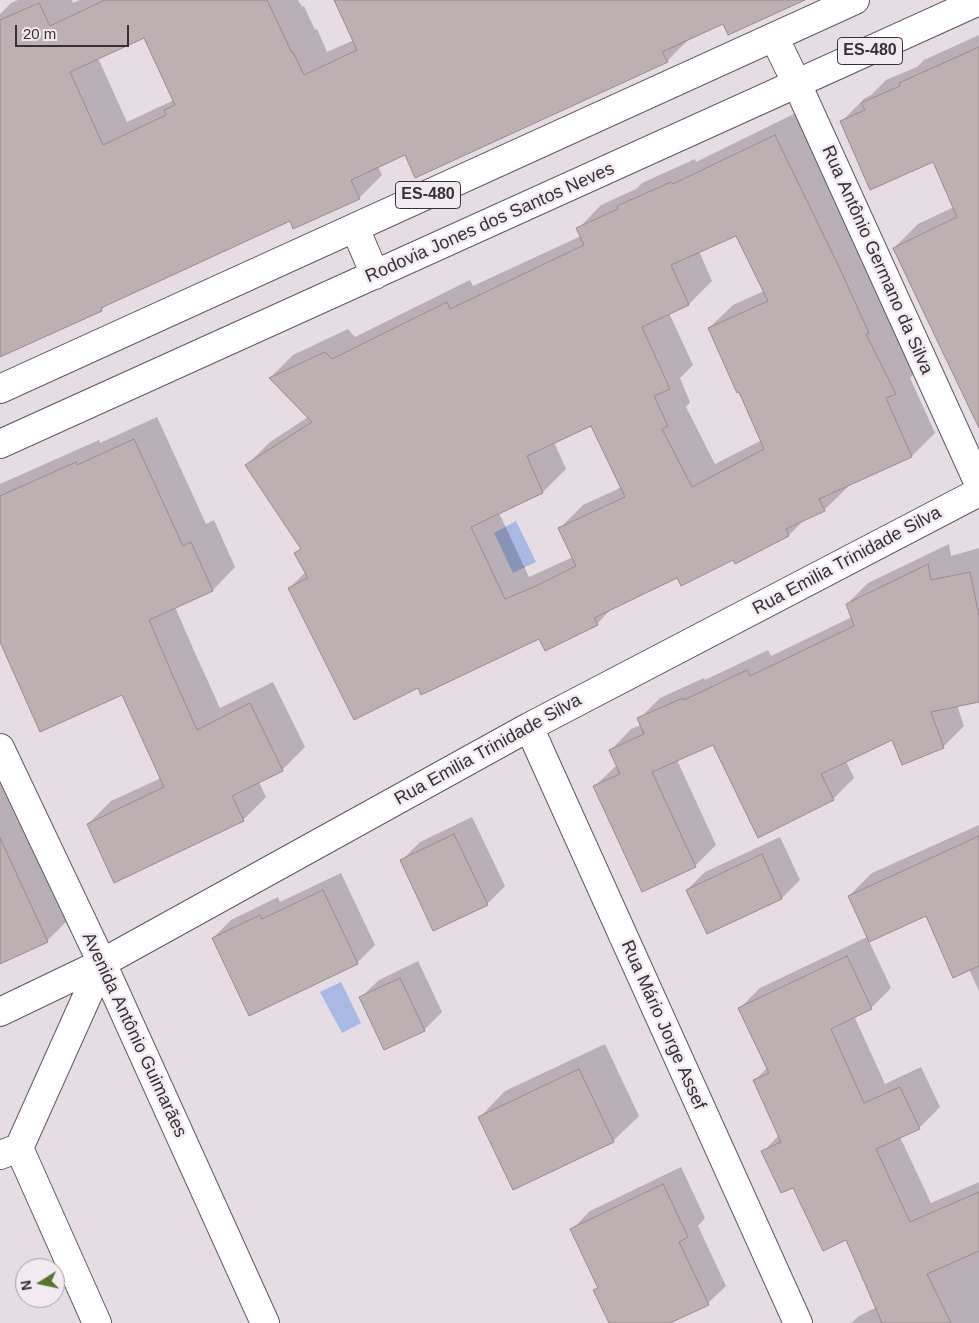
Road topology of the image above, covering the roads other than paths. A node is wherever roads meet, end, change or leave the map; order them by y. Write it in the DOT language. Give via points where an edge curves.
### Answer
graph roads {
  1 [pos="855,0"];
  2 [pos="979,1"];
  3 [pos="774,37"];
  4 [pos="797,84"];
  5 [pos="355,228"];
  6 [pos="375,274"];
  7 [pos="0,389"];
  8 [pos="0,444"];
  9 [pos="979,484"];
  10 [pos="979,492"];
  11 [pos="529,727"];
  12 [pos="0,750"];
  13 [pos="102,963"];
  14 [pos="0,1012"];
  15 [pos="9,1151"];
  16 [pos="97,1323"];
  17 [pos="265,1323"];
  18 [pos="798,1323"];
  1 -- 3 [label="street, ES-480"];
  2 -- 4 [label="street, Rodovia Jones dos Santos Neves / ES-480"];
  3 -- 4 [label="street, Rua Antônio Germano da Silva"];
  3 -- 5 [label="street, ES-480"];
  4 -- 6 [label="street, Rodovia Jones dos Santos Neves / ES-480"];
  4 -- 9 [label="street, Rua Antônio Germano da Silva"];
  5 -- 6 [label="street"];
  5 -- 7 [label="street, ES-480"];
  6 -- 8 [label="street, Rodovia Jones dos Santos Neves / ES-480"];
  10 -- 11 [label="street, Rua Emilia Trinidade Silva"];
  11 -- 13 [label="street, Rua Emilia Trinidade Silva"];
  11 -- 18 [label="street, Rua Mário Jorge Assef"];
  12 -- 13 [label="street, Avenida Antônio Guimarães"];
  13 -- 14 [label="street, Rua Emilia Trinidade Silva"];
  13 -- 15 [label="street"];
  13 -- 17 [label="street, Avenida Antônio Guimarães"];
  15 -- 16 [label="street"];
}
